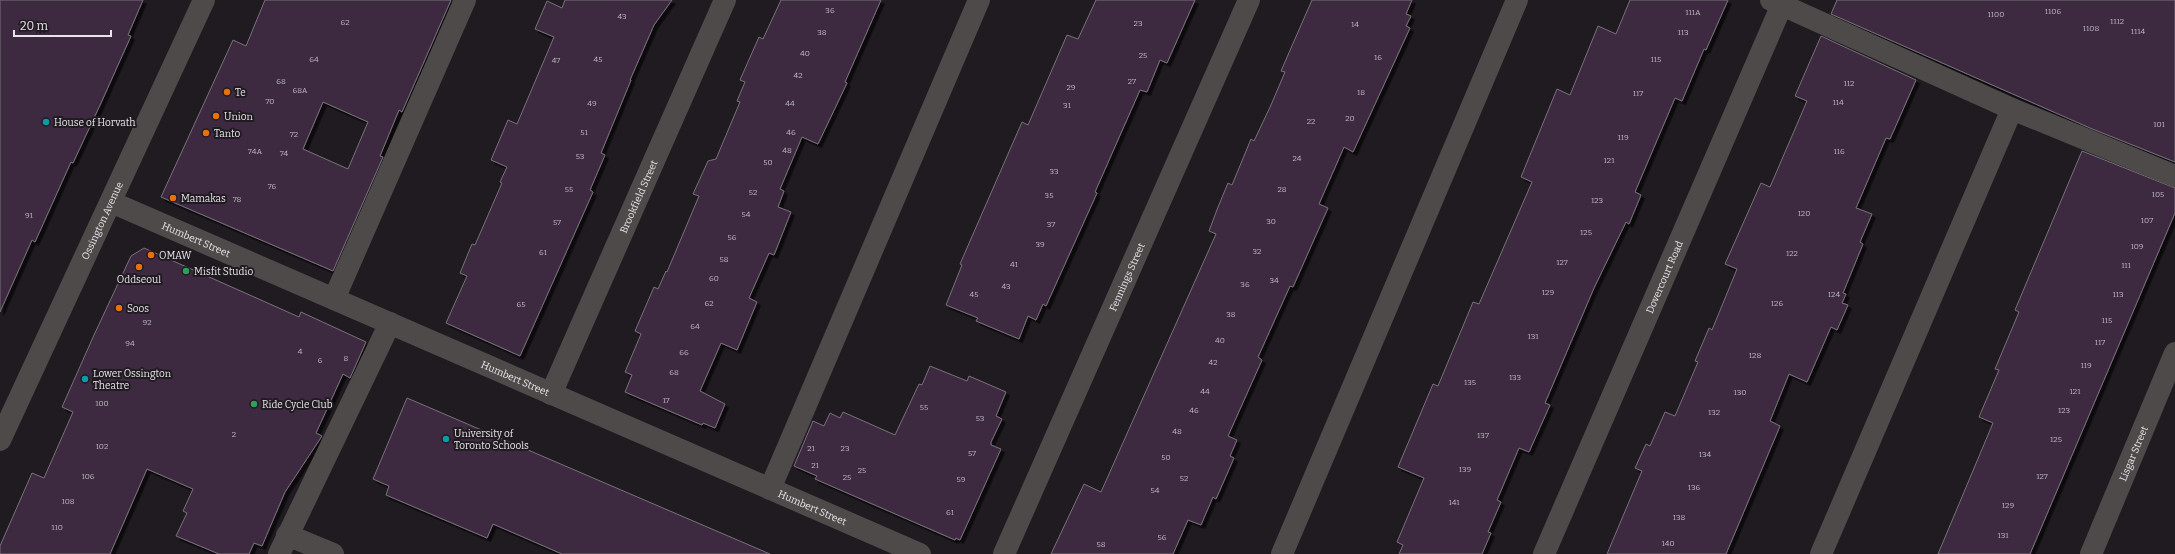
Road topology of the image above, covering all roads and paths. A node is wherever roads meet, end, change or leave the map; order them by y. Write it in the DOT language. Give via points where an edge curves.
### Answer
graph roads {
  1 [pos="204,0"];
  2 [pos="465,0"];
  3 [pos="725,0"];
  4 [pos="979,0"];
  5 [pos="1249,0"];
  6 [pos="1517,0"];
  7 [pos="1779,2"];
  8 [pos="2012,109"];
  9 [pos="2175,176"];
  10 [pos="110,202"];
  11 [pos="334,300"];
  12 [pos="390,324"];
  13 [pos="2175,353"];
  14 [pos="551,394"];
  15 [pos="0,440"];
  16 [pos="770,489"];
  17 [pos="283,544"];
  18 [pos="333,554"];
  19 [pos="920,554"];
  20 [pos="1004,554"];
  21 [pos="1282,554"];
  22 [pos="1544,554"];
  23 [pos="1821,554"];
  24 [pos="2091,554"];
  1 -- 10 [label="street, Ossington Avenue"];
  2 -- 11 [label="street"];
  3 -- 14 [label="street, Brookfield Street"];
  4 -- 16 [label="street"];
  5 -- 20 [label="street, Fennings Street"];
  6 -- 21 [label="street"];
  7 -- 8 [label="street"];
  7 -- 22 [label="street, Dovercourt Road"];
  8 -- 9 [label="street"];
  8 -- 23 [label="street"];
  10 -- 11 [label="street, Humbert Street"];
  10 -- 15 [label="street, Ossington Avenue"];
  11 -- 12 [label="street, Humbert Street"];
  12 -- 14 [label="street, Humbert Street"];
  12 -- 17 [label="street"];
  13 -- 24 [label="street, Lisgar Street"];
  14 -- 16 [label="street, Humbert Street"];
  16 -- 19 [label="street, Humbert Street"];
  17 -- 18 [label="street"];
}
